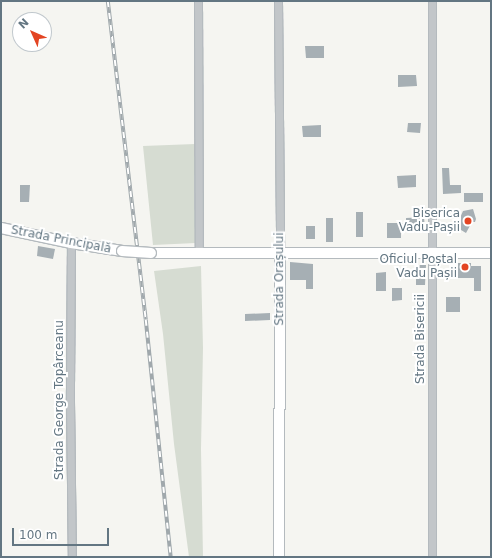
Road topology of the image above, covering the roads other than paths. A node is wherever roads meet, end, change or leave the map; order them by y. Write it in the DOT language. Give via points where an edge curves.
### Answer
graph roads {
  1 [pos="198,1"];
  2 [pos="278,1"];
  3 [pos="432,1"];
  4 [pos="1,228"];
  5 [pos="71,243"];
  6 [pos="199,253"];
  7 [pos="280,253"];
  8 [pos="432,253"];
  9 [pos="491,253"];
  10 [pos="72,557"];
  11 [pos="279,557"];
  12 [pos="432,557"];
  1 -- 6 [label="street"];
  2 -- 7 [label="street, Strada Orașului"];
  3 -- 8 [label="street, Strada Bisericii"];
  4 -- 5 [label="main road, Strada Principală"];
  5 -- 6 [label="main road, Strada Principală, bridge" via="122,251"];
  5 -- 10 [label="street, Strada George Topârceanu"];
  6 -- 7 [label="main road, Strada Principală"];
  7 -- 8 [label="main road"];
  7 -- 11 [label="main road, Strada Orașului"];
  8 -- 9 [label="main road"];
  8 -- 12 [label="street, Strada Bisericii"];
}
